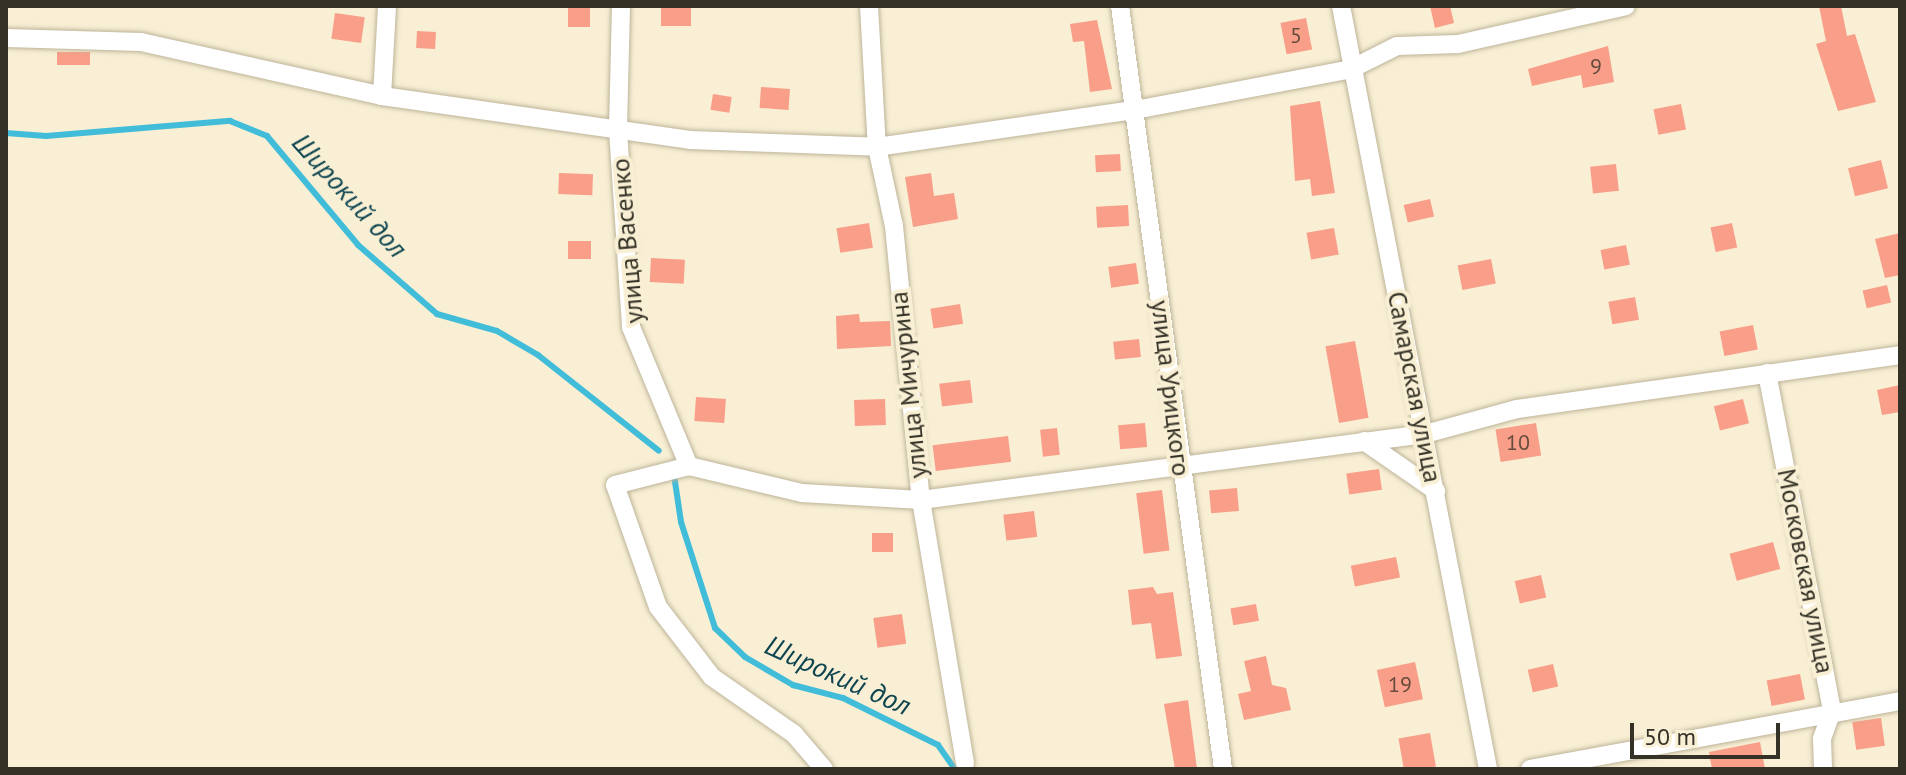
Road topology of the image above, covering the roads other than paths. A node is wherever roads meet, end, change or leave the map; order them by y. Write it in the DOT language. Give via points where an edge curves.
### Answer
graph roads {
  1 [pos="387,6"];
  2 [pos="621,6"];
  3 [pos="869,6"];
  4 [pos="1120,6"];
  5 [pos="1341,6"];
  6 [pos="1557,6"];
  7 [pos="1626,6"];
  8 [pos="1521,27"];
  9 [pos="7,38"];
  10 [pos="1351,69"];
  11 [pos="382,96"];
  12 [pos="1135,110"];
  13 [pos="618,130"];
  14 [pos="877,147"];
  15 [pos="1900,355"];
  16 [pos="1767,373"];
  17 [pos="1425,434"];
  18 [pos="1364,441"];
  19 [pos="689,466"];
  20 [pos="1181,466"];
  21 [pos="1436,491"];
  22 [pos="921,500"];
  23 [pos="1900,701"];
  24 [pos="1832,711"];
  25 [pos="965,763"];
  26 [pos="824,769"];
  27 [pos="1223,769"];
  28 [pos="1488,769"];
  29 [pos="1530,769"];
  30 [pos="1823,769"];
  1 -- 11 [label="street"];
  2 -- 13 [label="street, улица Васенко"];
  3 -- 14 [label="street, улица Мичурина"];
  4 -- 12 [label="street, улица Урицкого"];
  5 -- 10 [label="street, Самарская улица"];
  6 -- 8 [label="street"];
  7 -- 8 [label="street"];
  8 -- 10 [label="street" via="1458,44 1397,46"];
  9 -- 11 [label="street" via="141,42"];
  10 -- 12 [label="street"];
  10 -- 17 [label="street, Самарская улица"];
  11 -- 13 [label="street"];
  12 -- 14 [label="street"];
  12 -- 20 [label="street, улица Урицкого"];
  13 -- 14 [label="street" via="690,140"];
  13 -- 19 [label="street, улица Васенко" via="631,327"];
  14 -- 22 [label="street, улица Мичурина" via="894,226"];
  15 -- 16 [label="street"];
  16 -- 17 [label="street" via="1517,409"];
  16 -- 24 [label="street, Московская улица"];
  17 -- 18 [label="street"];
  17 -- 21 [label="street, Самарская улица"];
  18 -- 20 [label="street"];
  18 -- 21 [label="street"];
  19 -- 22 [label="street" via="802,493"];
  19 -- 26 [label="street" via="615,485 658,607 712,677 794,734"];
  20 -- 22 [label="street"];
  20 -- 27 [label="street, улица Урицкого"];
  21 -- 28 [label="street, Самарская улица"];
  22 -- 25 [label="street, улица Мичурина"];
  23 -- 24 [label="street"];
  24 -- 29 [label="street"];
  24 -- 30 [label="street, Московская улица" via="1822,739"];
}
